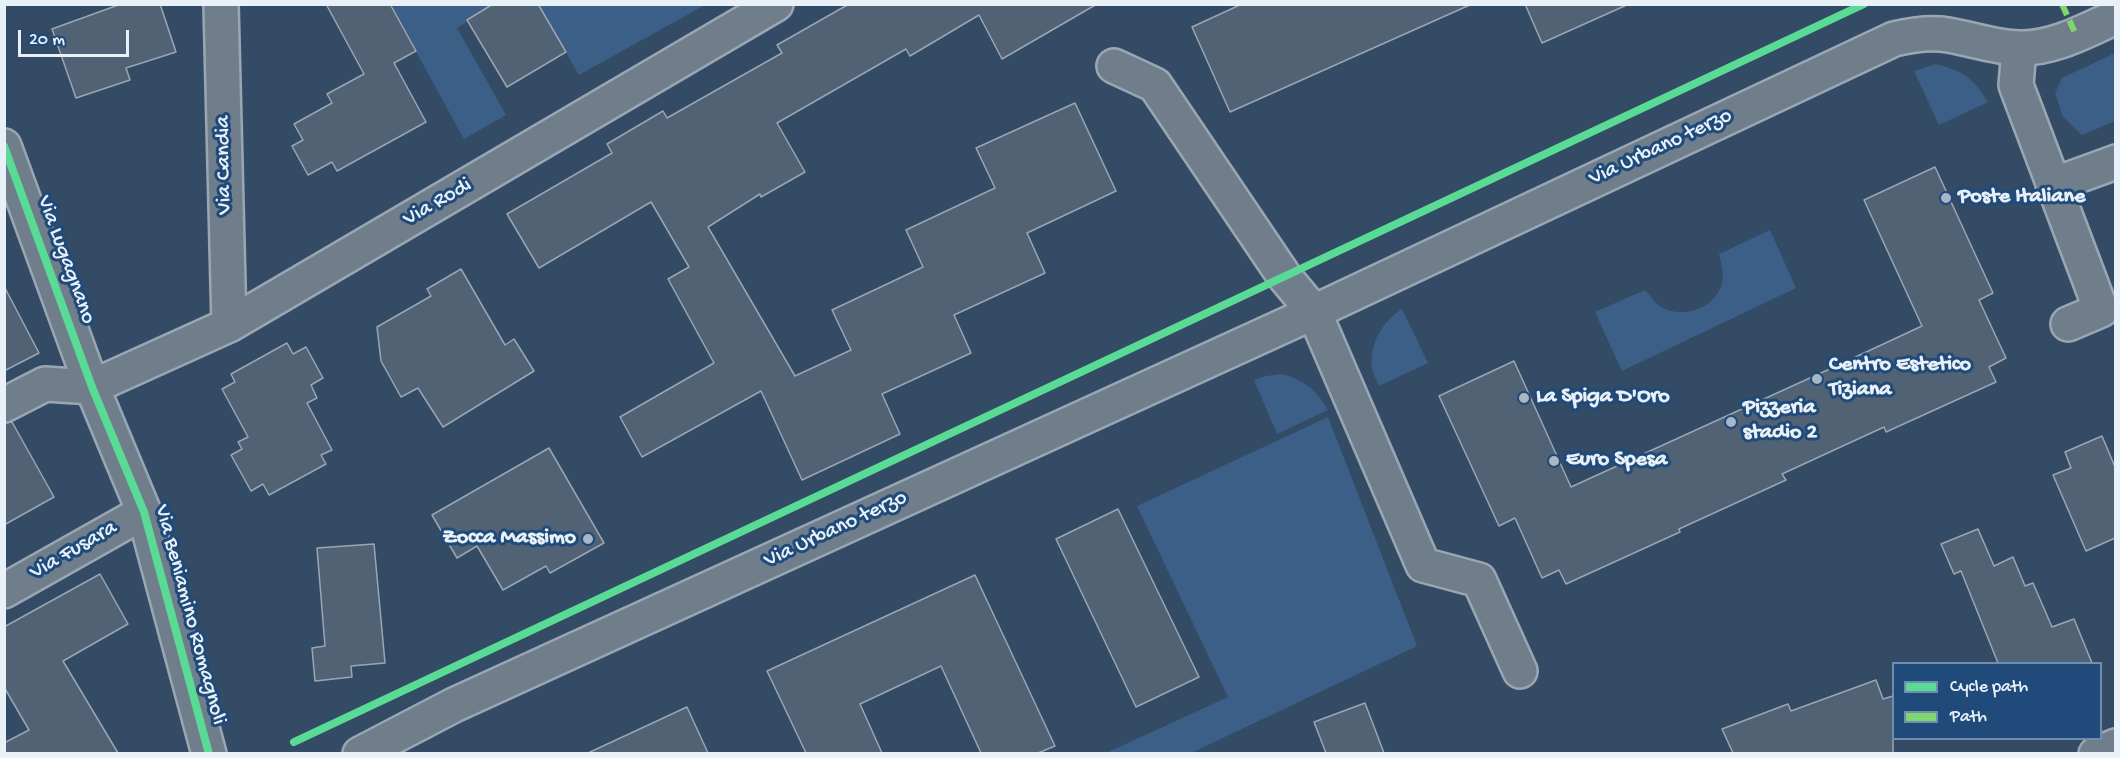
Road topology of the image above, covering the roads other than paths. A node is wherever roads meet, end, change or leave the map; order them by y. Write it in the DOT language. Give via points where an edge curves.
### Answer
graph roads {
  1 [pos="221,4"];
  2 [pos="776,4"];
  3 [pos="2115,17"];
  4 [pos="2019,49"];
  5 [pos="1114,66"];
  6 [pos="4,146"];
  7 [pos="2115,162"];
  8 [pos="2053,185"];
  9 [pos="1314,312"];
  10 [pos="2068,324"];
  11 [pos="229,325"];
  12 [pos="92,387"];
  13 [pos="4,405"];
  14 [pos="144,512"];
  15 [pos="4,591"];
  16 [pos="1520,671"];
  17 [pos="2115,746"];
  18 [pos="209,753"];
  19 [pos="360,753"];
  20 [pos="2096,753"];
  1 -- 11 [label="street, Via Candia"];
  2 -- 11 [label="street, Via Rodi"];
  3 -- 4 [label="street, Via Urbano terzo" via="2076,35"];
  4 -- 8 [label="street" via="2016,85"];
  4 -- 9 [label="street, Via Urbano terzo" via="1946,34 1894,39"];
  5 -- 9 [label="street" via="1155,86 1284,276"];
  6 -- 12 [label="street, Via Lugagnano"];
  7 -- 8 [label="street"];
  8 -- 10 [label="street" via="2101,310"];
  9 -- 16 [label="street" via="1423,565 1479,580"];
  9 -- 19 [label="street, Via Urbano terzo" via="454,705"];
  11 -- 12 [label="street, Via Rodi"];
  12 -- 13 [label="street" via="45,384"];
  12 -- 14 [label="street, Via Beniamino Romagnoli"];
  14 -- 15 [label="street, Via Fusara"];
  14 -- 18 [label="street, Via Beniamino Romagnoli"];
  17 -- 20 [label="street"];
}
